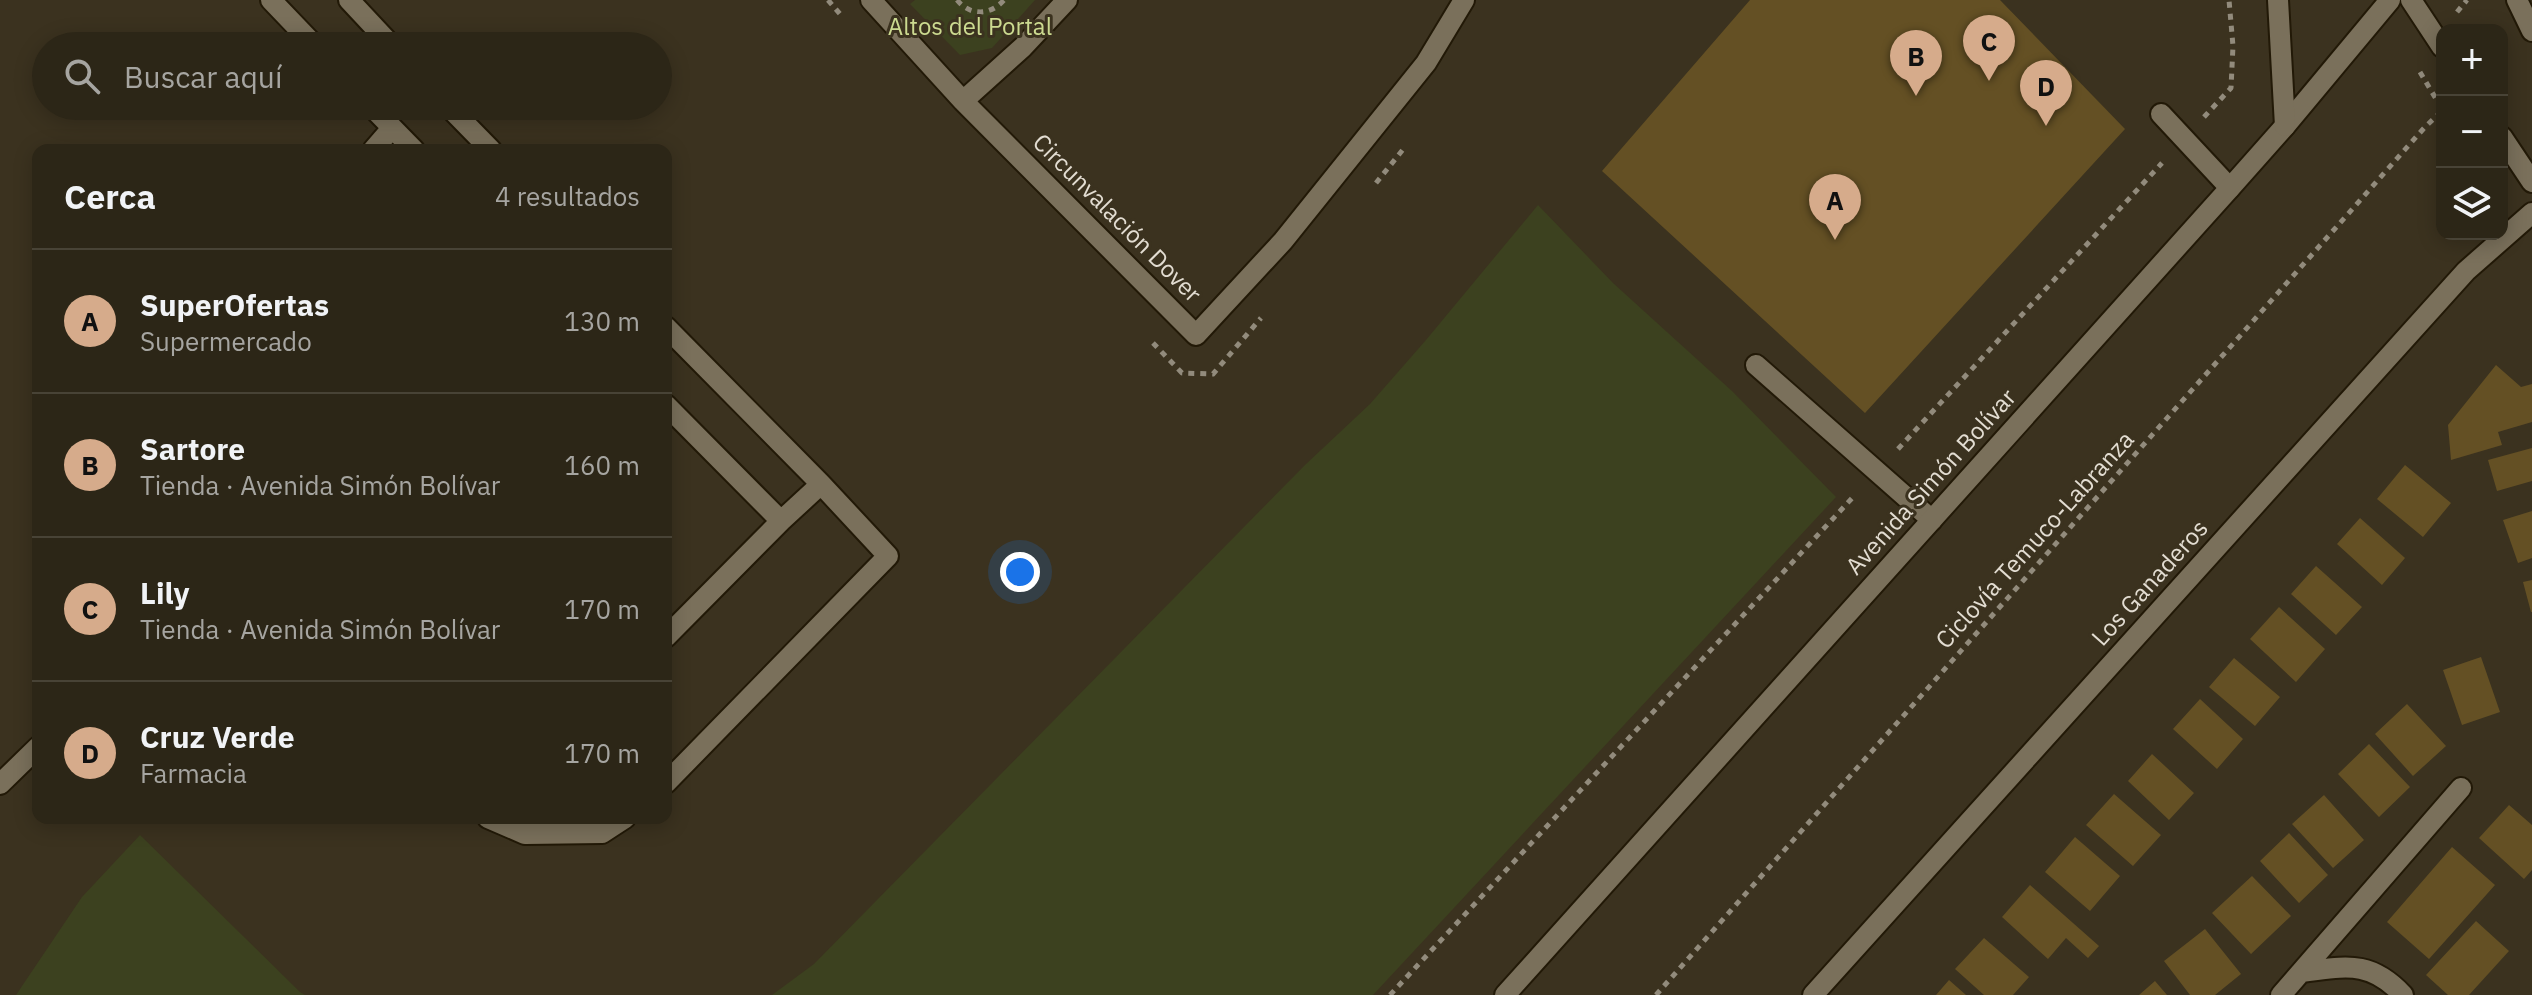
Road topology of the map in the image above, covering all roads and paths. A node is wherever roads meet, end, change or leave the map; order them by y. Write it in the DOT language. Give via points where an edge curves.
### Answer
graph roads {
  1 [pos="271,0"];
  2 [pos="349,0"];
  3 [pos="828,0"];
  4 [pos="871,0"];
  5 [pos="957,0"];
  6 [pos="1004,0"];
  7 [pos="1067,0"];
  8 [pos="1464,0"];
  9 [pos="2229,0"];
  10 [pos="2278,0"];
  11 [pos="2390,0"];
  12 [pos="2411,0"];
  13 [pos="2517,0"];
  14 [pos="845,19"];
  15 [pos="2532,31"];
  16 [pos="302,32"];
  17 [pos="379,32"];
  18 [pos="2436,38"];
  19 [pos="963,101"];
  20 [pos="2161,114"];
  21 [pos="2436,117"];
  22 [pos="384,120"];
  23 [pos="462,120"];
  24 [pos="2285,126"];
  25 [pos="392,128"];
  26 [pos="2184,139"];
  27 [pos="378,144"];
  28 [pos="408,144"];
  29 [pos="485,144"];
  30 [pos="1405,146"];
  31 [pos="2508,146"];
  32 [pos="2532,182"];
  33 [pos="1376,183"];
  34 [pos="2230,188"];
  35 [pos="2532,213"];
  36 [pos="1264,314"];
  37 [pos="672,333"];
  38 [pos="1149,339"];
  39 [pos="1756,365"];
  40 [pos="672,411"];
  41 [pos="1877,472"];
  42 [pos="821,484"];
  43 [pos="1932,520"];
  44 [pos="781,521"];
  45 [pos="672,631"];
  46 [pos="32,753"];
  47 [pos="672,777"];
  48 [pos="0,784"];
  49 [pos="2461,788"];
  50 [pos="502,824"];
  51 [pos="616,824"];
  52 [pos="2301,972"];
  53 [pos="1390,995"];
  54 [pos="1505,995"];
  55 [pos="1656,995"];
  56 [pos="1813,995"];
  57 [pos="2281,995"];
  58 [pos="2403,995"];
  1 -- 16 [label="street"];
  2 -- 17 [label="street"];
  3 -- 14 [label="path"];
  4 -- 19 [label="street, Circunvalación Dover"];
  5 -- 6 [label="path" via="980,13"];
  7 -- 19 [label="street"];
  8 -- 19 [label="street, Circunvalación Dover" via="1426,63 1283,241 1196,335"];
  9 -- 26 [label="path" via="2231,88"];
  10 -- 24 [label="street"];
  11 -- 24 [label="street, Avenida Simón Bolívar"];
  12 -- 18 [label="street"];
  13 -- 15 [label="street"];
  20 -- 26 [label="street"];
  21 -- 55 [label="path, Ciclovía Temuco-Labranza"];
  22 -- 25 [label="street"];
  23 -- 29 [label="street"];
  24 -- 34 [label="street, Avenida Simón Bolívar"];
  25 -- 27 [label="street"];
  25 -- 28 [label="street"];
  26 -- 34 [label="street"];
  26 -- 41 [label="path"];
  30 -- 33 [label="path"];
  31 -- 32 [label="street"];
  34 -- 43 [label="street, Avenida Simón Bolívar"];
  35 -- 56 [label="street, Los Ganaderos" via="2466,271"];
  36 -- 38 [label="path" via="1213,374 1182,373"];
  37 -- 42 [label="street"];
  39 -- 41 [label="street"];
  40 -- 44 [label="street"];
  41 -- 43 [label="street"];
  41 -- 53 [label="path"];
  42 -- 44 [label="street"];
  42 -- 47 [label="street" via="888,556"];
  43 -- 54 [label="street, Avenida Simón Bolívar"];
  44 -- 45 [label="street"];
  46 -- 48 [label="street"];
  49 -- 52 [label="street"];
  50 -- 51 [label="street" via="525,834 602,833"];
  52 -- 57 [label="street"];
  52 -- 58 [label="street" via="2353,966 2389,980"];
}
